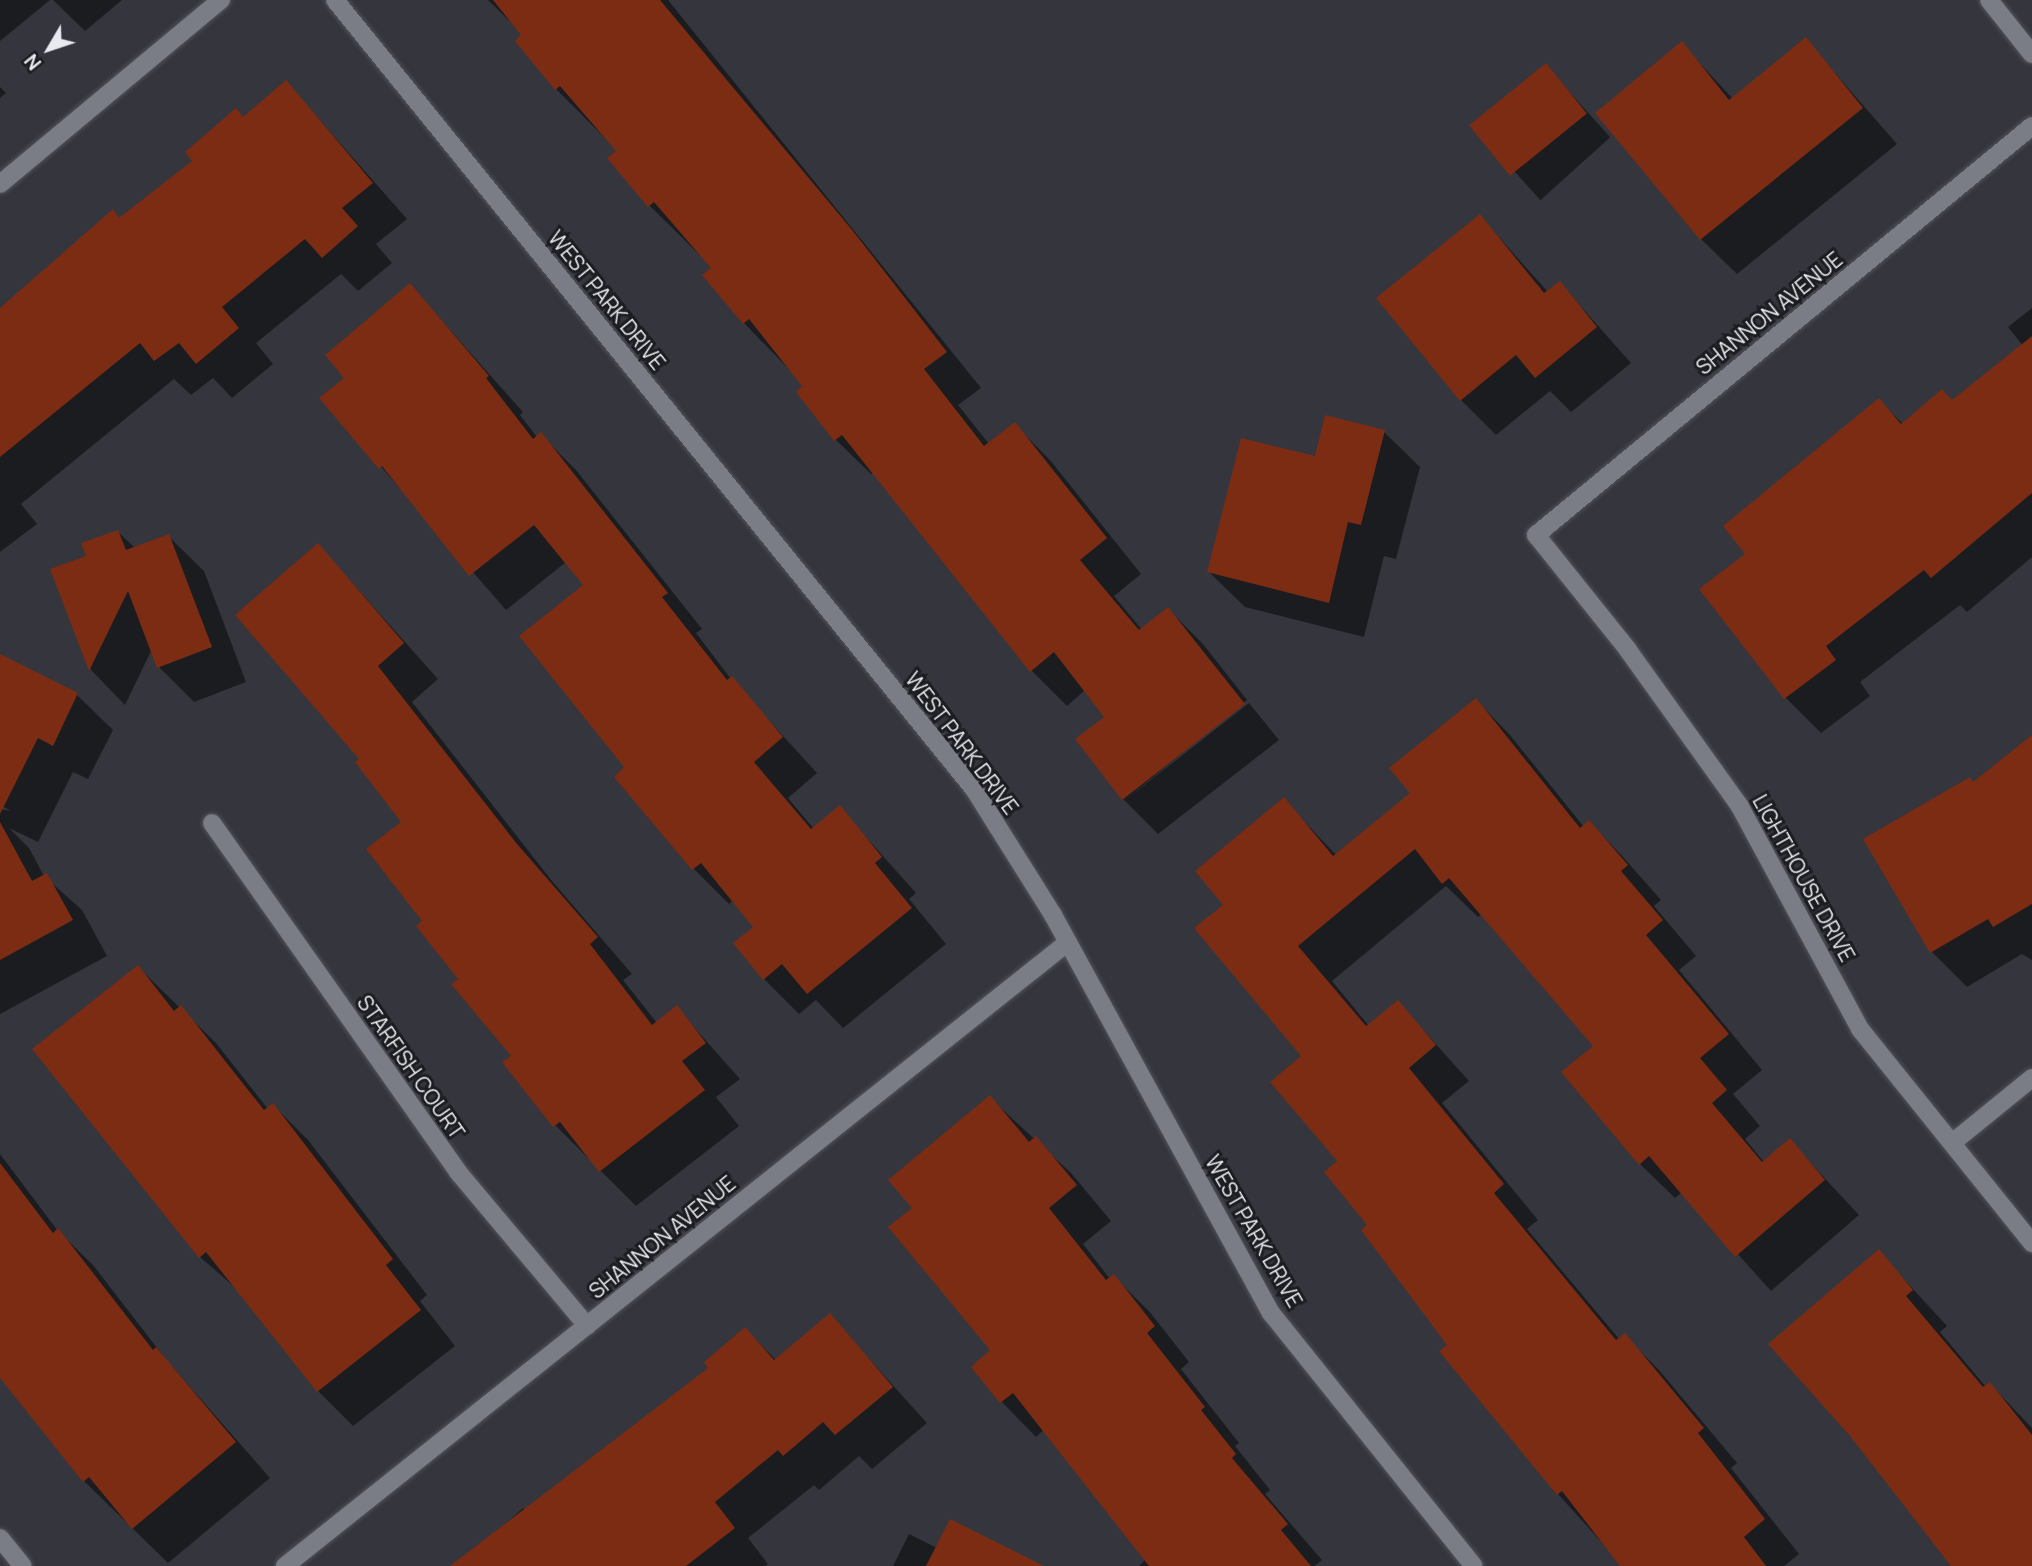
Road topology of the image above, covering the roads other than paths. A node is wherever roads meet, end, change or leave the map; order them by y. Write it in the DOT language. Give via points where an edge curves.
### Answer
graph roads {
  1 [pos="221,0"];
  2 [pos="335,0"];
  3 [pos="1989,0"];
  4 [pos="2032,54"];
  5 [pos="2032,126"];
  6 [pos="0,184"];
  7 [pos="1536,535"];
  8 [pos="212,823"];
  9 [pos="1068,942"];
  10 [pos="2032,1078"];
  11 [pos="1952,1143"];
  12 [pos="2032,1243"];
  13 [pos="587,1326"];
  14 [pos="0,1538"];
  15 [pos="23,1566"];
  16 [pos="285,1566"];
  17 [pos="1475,1566"];
  1 -- 6 [label="street"];
  2 -- 9 [label="street, WEST PARK DRIVE" via="974,789"];
  3 -- 4 [label="street"];
  5 -- 7 [label="street, SHANNON AVENUE"];
  7 -- 11 [label="street, LIGHTHOUSE DRIVE" via="1628,650 1739,805 1860,1029"];
  8 -- 13 [label="street, STARFISH COURT" via="458,1172"];
  9 -- 13 [label="street, SHANNON AVENUE"];
  9 -- 17 [label="street, WEST PARK DRIVE" via="1270,1313"];
  10 -- 11 [label="street"];
  11 -- 12 [label="street, LIGHTHOUSE DRIVE"];
  13 -- 16 [label="street, SHANNON AVENUE"];
  14 -- 15 [label="street"];
}
